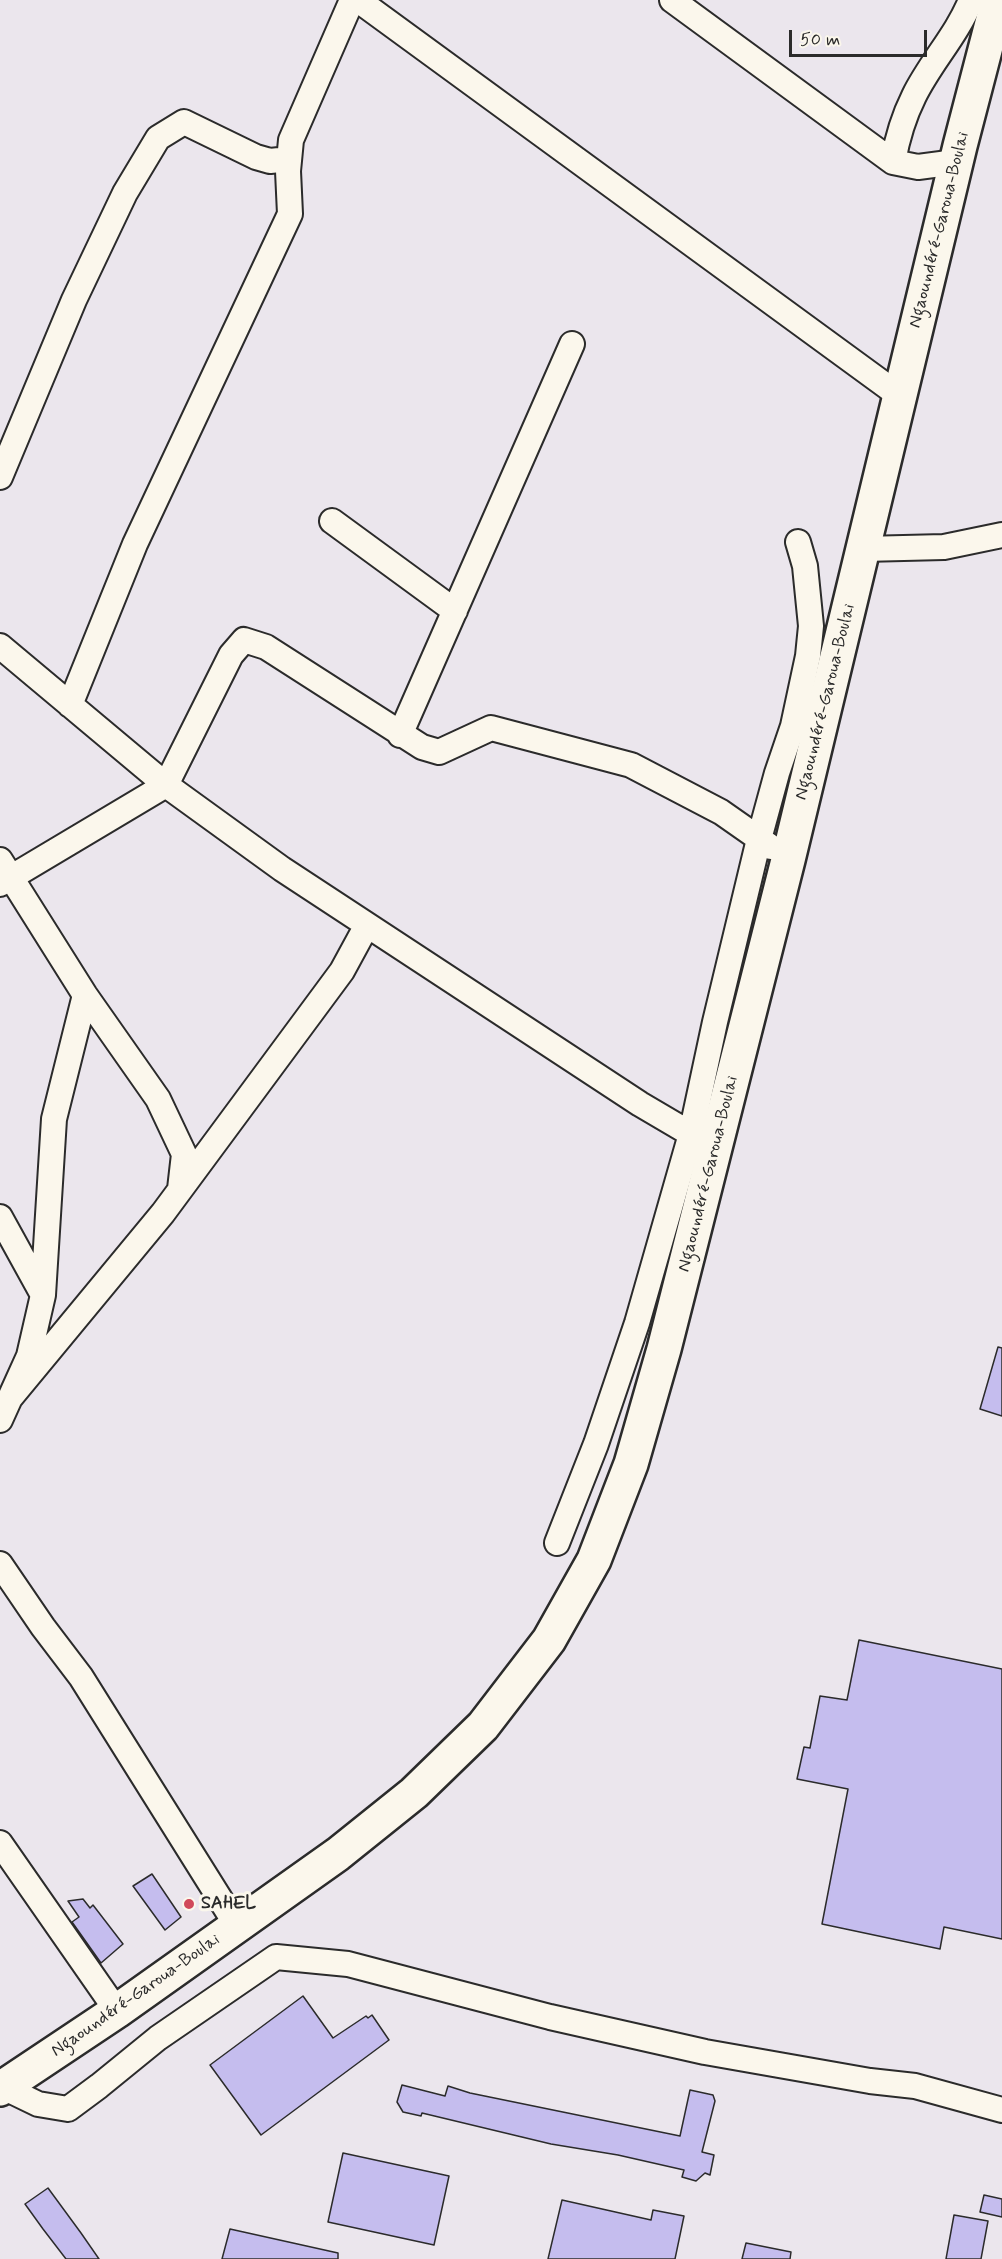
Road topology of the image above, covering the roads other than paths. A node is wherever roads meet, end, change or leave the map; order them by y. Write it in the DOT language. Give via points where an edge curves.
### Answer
graph roads {
  1 [pos="352,0"];
  2 [pos="358,0"];
  3 [pos="672,0"];
  4 [pos="971,0"];
  5 [pos="998,0"];
  6 [pos="289,159"];
  7 [pos="893,162"];
  8 [pos="956,162"];
  9 [pos="573,344"];
  10 [pos="900,396"];
  11 [pos="0,477"];
  12 [pos="332,521"];
  13 [pos="1002,535"];
  14 [pos="798,542"];
  15 [pos="863,549"];
  16 [pos="455,611"];
  17 [pos="0,646"];
  18 [pos="70,705"];
  19 [pos="400,735"];
  20 [pos="166,785"];
  21 [pos="759,839"];
  22 [pos="788,860"];
  23 [pos="4,874"];
  24 [pos="367,925"];
  25 [pos="85,994"];
  26 [pos="745,1031"];
  27 [pos="709,1048"];
  28 [pos="691,1134"];
  29 [pos="180,1191"];
  30 [pos="0,1217"];
  31 [pos="43,1295"];
  32 [pos="10,1398"];
  33 [pos="0,1420"];
  34 [pos="557,1543"];
  35 [pos="0,1564"];
  36 [pos="0,1843"];
  37 [pos="237,1926"];
  38 [pos="117,2011"];
  39 [pos="2,2088"];
  40 [pos="1002,2110"];
  1 -- 6 [label="street" via="291,140"];
  2 -- 10 [label="street"];
  3 -- 7 [label="street"];
  4 -- 7 [label="street" via="914,95 898,134"];
  5 -- 8 [label="highway, Ngaoundéré-Garoua-Boulai"];
  6 -- 11 [label="street" via="270,161 256,157 184,122 158,138 126,193 74,300"];
  6 -- 18 [label="street" via="290,214 135,544"];
  7 -- 8 [label="street" via="918,167"];
  8 -- 10 [label="highway, Ngaoundéré-Garoua-Boulai"];
  9 -- 16 [label="street"];
  10 -- 15 [label="highway, Ngaoundéré-Garoua-Boulai"];
  12 -- 16 [label="street"];
  13 -- 15 [label="street" via="944,547"];
  14 -- 21 [label="street" via="810,594 808,656 793,726"];
  15 -- 22 [label="highway, Ngaoundéré-Garoua-Boulai"];
  16 -- 19 [label="street"];
  17 -- 18 [label="street"];
  18 -- 20 [label="street"];
  19 -- 20 [label="street" via="266,647 244,640 231,655"];
  19 -- 21 [label="street" via="439,752 491,728 631,765 721,812"];
  20 -- 23 [label="street"];
  20 -- 24 [label="street"];
  21 -- 22 [label="street"];
  21 -- 27 [label="street"];
  22 -- 26 [label="highway, Ngaoundéré-Garoua-Boulai"];
  23 -- 25 [label="street"];
  24 -- 28 [label="street"];
  24 -- 29 [label="street" via="342,971"];
  25 -- 29 [label="street" via="159,1099 184,1154"];
  25 -- 31 [label="street" via="54,1119"];
  26 -- 27 [label="street"];
  26 -- 37 [label="highway, Ngaoundéré-Garoua-Boulai" via="631,1464 594,1560 549,1640 483,1726 414,1793 338,1854"];
  27 -- 28 [label="street"];
  28 -- 34 [label="street" via="637,1323"];
  29 -- 32 [label="street"];
  30 -- 31 [label="street"];
  31 -- 32 [label="street" via="29,1356"];
  32 -- 33 [label="street"];
  35 -- 37 [label="street" via="81,1677"];
  36 -- 38 [label="street"];
  37 -- 38 [label="highway, Ngaoundéré-Garoua-Boulai"];
  38 -- 39 [label="highway, Ngaoundéré-Garoua-Boulai"];
  39 -- 40 [label="street" via="38,2104 69,2109 158,2038 276,1957 348,1964 550,2017 705,2052 915,2086"];
}
